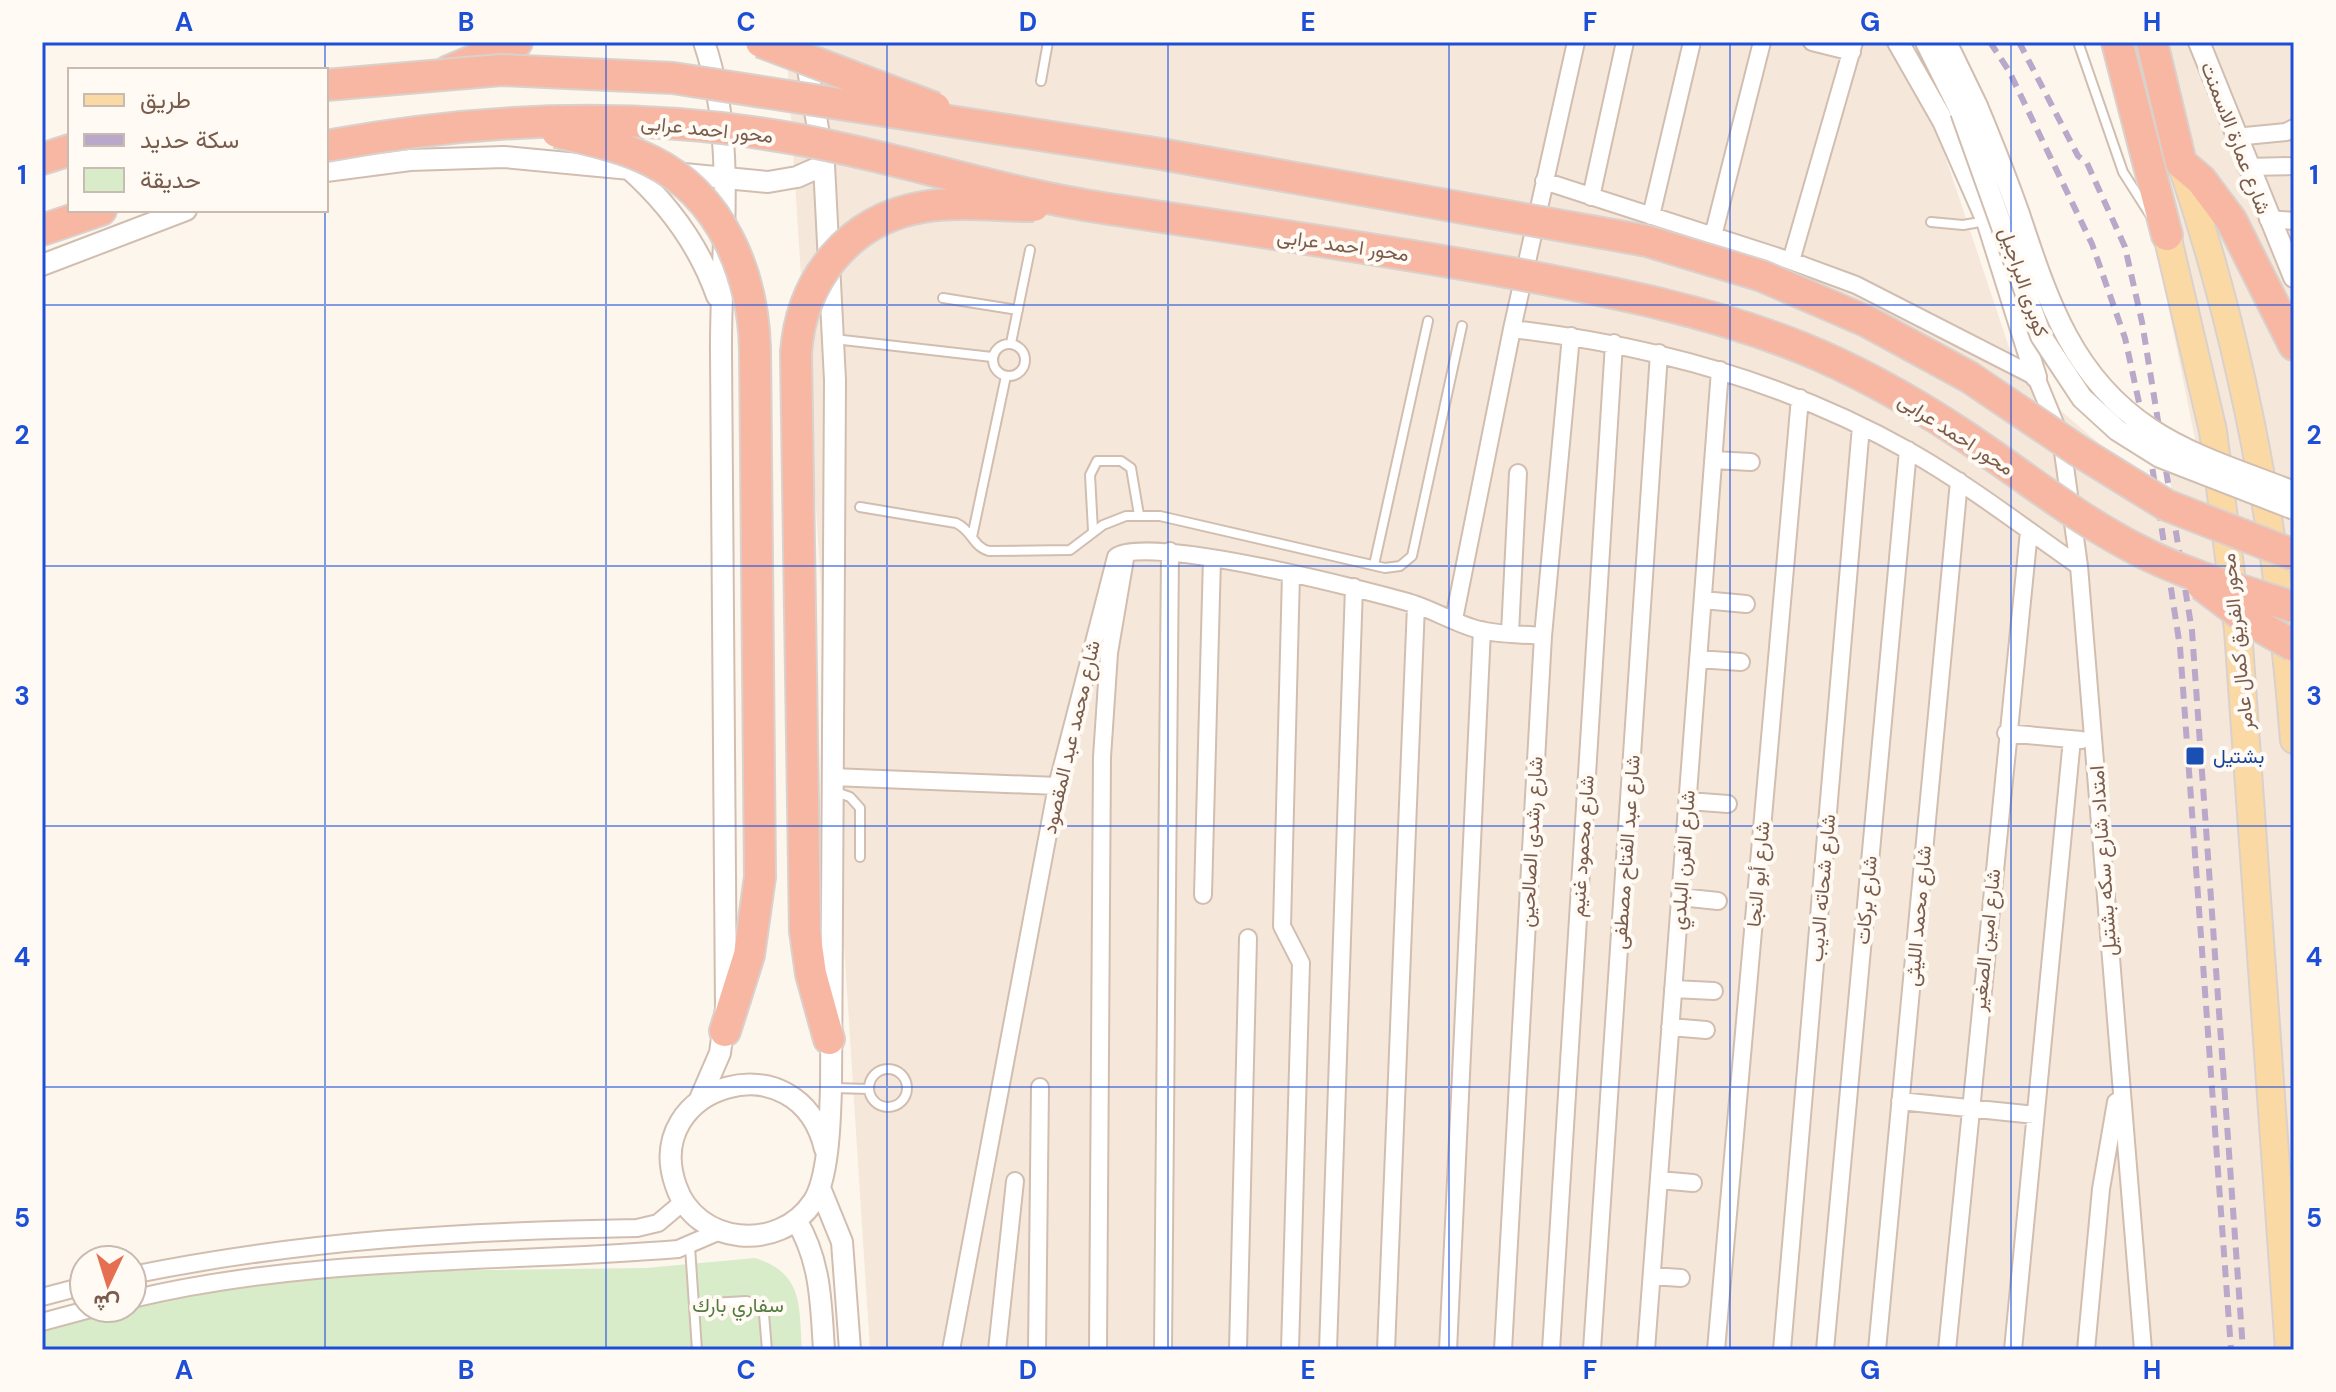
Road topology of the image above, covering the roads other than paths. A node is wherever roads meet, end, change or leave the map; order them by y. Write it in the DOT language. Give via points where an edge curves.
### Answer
graph roads {
  1 [pos="517,42"];
  2 [pos="704,42"];
  3 [pos="761,42"];
  4 [pos="803,42"];
  5 [pos="1048,42"];
  6 [pos="1576,42"];
  7 [pos="1625,42"];
  8 [pos="1692,42"];
  9 [pos="1762,42"];
  10 [pos="1812,42"];
  11 [pos="1898,42"];
  12 [pos="1926,42"];
  13 [pos="1946,42"];
  14 [pos="2078,42"];
  15 [pos="2117,42"];
  16 [pos="2152,42"];
  17 [pos="2199,42"];
  18 [pos="1853,47"];
  19 [pos="444,73"];
  20 [pos="1041,81"];
  21 [pos="328,85"];
  22 [pos="1969,109"];
  23 [pos="525,124"];
  24 [pos="2294,128"];
  25 [pos="1001,132"];
  26 [pos="2235,137"];
  27 [pos="328,146"];
  28 [pos="68,151"];
  29 [pos="42,159"];
  30 [pos="2181,163"];
  31 [pos="824,165"];
  32 [pos="2294,166"];
  33 [pos="627,167"];
  34 [pos="2246,167"];
  35 [pos="328,171"];
  36 [pos="724,178"];
  37 [pos="1544,181"];
  38 [pos="1591,197"];
  39 [pos="1088,206"];
  40 [pos="95,212"];
  41 [pos="181,212"];
  42 [pos="1651,216"];
  43 [pos="2268,219"];
  44 [pos="1987,221"];
  45 [pos="2294,221"];
  46 [pos="1931,222"];
  47 [pos="42,230"];
  48 [pos="2167,235"];
  49 [pos="1713,236"];
  50 [pos="1030,250"];
  51 [pos="1791,261"];
  52 [pos="42,265"];
  53 [pos="2294,277"];
  54 [pos="943,298"];
  55 [pos="721,307"];
  56 [pos="1018,310"];
  57 [pos="1428,321"];
  58 [pos="1462,326"];
  59 [pos="1512,329"];
  60 [pos="1571,336"];
  61 [pos="833,339"];
  62 [pos="2292,342"];
  63 [pos="1011,343"];
  64 [pos="1614,343"];
  65 [pos="1659,353"];
  66 [pos="992,357"];
  67 [pos="1720,370"];
  68 [pos="1006,376"];
  69 [pos="2036,377"];
  70 [pos="1800,398"];
  71 [pos="1861,426"];
  72 [pos="1908,450"];
  73 [pos="1713,460"];
  74 [pos="1751,462"];
  75 [pos="1518,473"];
  76 [pos="1959,481"];
  77 [pos="2294,492"];
  78 [pos="860,507"];
  79 [pos="2294,509"];
  80 [pos="1139,515"];
  81 [pos="1093,531"];
  82 [pos="2029,531"];
  83 [pos="972,537"];
  84 [pos="1126,551"];
  85 [pos="1170,551"];
  86 [pos="2294,555"];
  87 [pos="1212,558"];
  88 [pos="1374,565"];
  89 [pos="2079,566"];
  90 [pos="1291,574"];
  91 [pos="1354,587"];
  92 [pos="1703,600"];
  93 [pos="1746,604"];
  94 [pos="1416,605"];
  95 [pos="1454,619"];
  96 [pos="2291,629"];
  97 [pos="1482,630"];
  98 [pos="2238,630"];
  99 [pos="1510,633"];
  100 [pos="1543,636"];
  101 [pos="1698,659"];
  102 [pos="1741,662"];
  103 [pos="2291,701"];
  104 [pos="2244,705"];
  105 [pos="2006,733"];
  106 [pos="2072,739"];
  107 [pos="2294,740"];
  108 [pos="2094,742"];
  109 [pos="832,784"];
  110 [pos="1057,786"];
  111 [pos="1688,801"];
  112 [pos="1728,804"];
  113 [pos="860,857"];
  114 [pos="1203,895"];
  115 [pos="1680,897"];
  116 [pos="1718,901"];
  117 [pos="1248,938"];
  118 [pos="1673,989"];
  119 [pos="1714,991"];
  120 [pos="1670,1027"];
  121 [pos="1706,1030"];
  122 [pos="725,1031"];
  123 [pos="829,1039"];
  124 [pos="2120,1082"];
  125 [pos="1040,1087"];
  126 [pos="831,1088"];
  127 [pos="869,1089"];
  128 [pos="699,1100"];
  129 [pos="1900,1101"];
  130 [pos="1970,1108"];
  131 [pos="2035,1115"];
  132 [pos="825,1149"];
  133 [pos="1659,1180"];
  134 [pos="1015,1181"];
  135 [pos="1693,1183"];
  136 [pos="820,1188"];
  137 [pos="683,1202"];
  138 [pos="796,1220"];
  139 [pos="720,1231"];
  140 [pos="389,1236"];
  141 [pos="690,1247"];
  142 [pos="392,1263"];
  143 [pos="148,1272"];
  144 [pos="1652,1276"];
  145 [pos="1681,1278"];
  146 [pos="68,1290"];
  147 [pos="148,1296"];
  148 [pos="42,1297"];
  149 [pos="695,1304"];
  150 [pos="68,1315"];
  151 [pos="42,1322"];
  152 [pos="697,1350"];
  153 [pos="767,1350"];
  154 [pos="824,1350"];
  155 [pos="850,1350"];
  156 [pos="951,1350"];
  157 [pos="997,1350"];
  158 [pos="1037,1350"];
  159 [pos="1098,1350"];
  160 [pos="1163,1350"];
  161 [pos="1238,1350"];
  162 [pos="1290,1350"];
  163 [pos="1328,1350"];
  164 [pos="1386,1350"];
  165 [pos="1448,1350"];
  166 [pos="1503,1350"];
  167 [pos="1551,1350"];
  168 [pos="1592,1350"];
  169 [pos="1646,1350"];
  170 [pos="1716,1350"];
  171 [pos="1782,1350"];
  172 [pos="1825,1350"];
  173 [pos="1877,1350"];
  174 [pos="1947,1350"];
  175 [pos="2013,1350"];
  176 [pos="2086,1350"];
  177 [pos="2143,1350"];
  178 [pos="2289,1350"];
  1 -- 19 [label="highway"];
  2 -- 36 [label="street" via="721,112"];
  3 -- 25 [label="highway, bridge"];
  4 -- 31 [label="street"];
  5 -- 20 [label="lane"];
  6 -- 37 [label="street"];
  7 -- 38 [label="street"];
  8 -- 42 [label="street"];
  9 -- 49 [label="street"];
  10 -- 18 [label="street"];
  11 -- 44 [label="street" via="1943,121"];
  12 -- 22 [label="street"];
  13 -- 22 [label="street"];
  14 -- 48 [label="lane" via="2123,172"];
  15 -- 48 [label="highway, محور الفريق كمال عامر"];
  16 -- 30 [label="highway"];
  17 -- 26 [label="street, شارع عمارة الاسمنت"];
  18 -- 51 [label="street"];
  19 -- 21 [label="highway, bridge"];
  19 -- 25 [label="highway, bridge" via="558,71 673,78"];
  22 -- 77 [label="street, كوبرى البراجيل, bridge" via="2001,162 2050,306 2086,370 2151,430"];
  22 -- 79 [label="street, كوبرى البراجيل, bridge" via="2036,324 2071,385 2136,443"];
  23 -- 27 [label="highway, محور احمد عرابى, bridge" via="424,130"];
  23 -- 39 [label="highway, محور احمد عرابى, bridge" via="630,122 761,133"];
  23 -- 122 [label="highway, bridge" via="615,147 672,174 719,222 747,282 754,327 760,877 749,955"];
  24 -- 26 [label="street"];
  25 -- 86 [label="highway, bridge" via="1161,154 1599,230 1703,256 1868,322 1969,377 2166,505"];
  26 -- 34 [label="street, شارع عمارة الاسمنت"];
  28 -- 29 [label="highway"];
  30 -- 62 [label="highway" via="2231,220"];
  30 -- 96 [label="main road" via="2247,388"];
  31 -- 36 [label="street" via="783,181"];
  31 -- 61 [label="street"];
  32 -- 34 [label="street"];
  33 -- 35 [label="street" via="457,157"];
  33 -- 36 [label="street"];
  33 -- 55 [label="street" via="677,220 703,261"];
  34 -- 43 [label="street, شارع عمارة الاسمنت"];
  36 -- 55 [label="street"];
  37 -- 38 [label="street"];
  37 -- 59 [label="street"];
  38 -- 42 [label="street"];
  39 -- 96 [label="highway, محور احمد عرابى, bridge" via="1436,259 1638,296 1729,321 1886,389 2095,526"];
  39 -- 123 [label="highway, bridge" via="945,205 888,216 855,236 827,263 801,315 795,374 805,931"];
  40 -- 47 [label="highway"];
  41 -- 52 [label="street"];
  42 -- 49 [label="street"];
  43 -- 45 [label="street"];
  43 -- 53 [label="street, شارع عمارة الاسمنت"];
  44 -- 46 [label="lane"];
  44 -- 69 [label="street"];
  48 -- 98 [label="main road, محور الفريق كمال عامر" via="2213,431"];
  49 -- 51 [label="street"];
  50 -- 56 [label="lane"];
  51 -- 69 [label="street" via="1887,299"];
  54 -- 56 [label="lane"];
  55 -- 122 [label="street"];
  56 -- 63 [label="lane"];
  57 -- 88 [label="lane"];
  58 -- 88 [label="lane" via="1412,556 1393,568"];
  59 -- 60 [label="street"];
  59 -- 95 [label="street"];
  60 -- 64 [label="street"];
  60 -- 100 [label="street, شارع رشدى الصالحين"];
  61 -- 66 [label="lane"];
  61 -- 109 [label="street"];
  63 -- 66 [label="lane" via="999,346"];
  63 -- 68 [label="lane" via="1022,350 1025,362 1019,373"];
  64 -- 65 [label="street"];
  64 -- 167 [label="street, شارع محمود غنيم"];
  65 -- 67 [label="street"];
  65 -- 168 [label="street, شارع عبد الفتاح مصطفى"];
  66 -- 68 [label="lane" via="995,369"];
  67 -- 70 [label="street"];
  67 -- 73 [label="street, شارع الفرن البلدي"];
  68 -- 83 [label="lane"];
  69 -- 89 [label="street, امتداد شارع سكه بشتيل" via="2064,449"];
  70 -- 71 [label="street"];
  70 -- 170 [label="street, شارع أبو النجا"];
  71 -- 72 [label="street"];
  71 -- 171 [label="street, شارع شحاته الديب"];
  72 -- 76 [label="street"];
  72 -- 172 [label="street, شارع بركات"];
  73 -- 74 [label="street"];
  73 -- 92 [label="street, شارع الفرن البلدي"];
  75 -- 99 [label="street"];
  76 -- 82 [label="street"];
  76 -- 129 [label="street, شارع محمد الليثى"];
  78 -- 83 [label="lane" via="956,523"];
  80 -- 81 [label="lane"];
  80 -- 81 [label="lane" via="1131,468 1121,461 1097,461 1090,475"];
  80 -- 88 [label="lane"];
  81 -- 83 [label="lane" via="1070,550 1054,551 989,551"];
  82 -- 89 [label="street"];
  82 -- 105 [label="street, شارع امين الصغير"];
  84 -- 85 [label="street"];
  84 -- 110 [label="street, شارع محمد عبد المقصود" via="1114,560"];
  84 -- 159 [label="street" via="1109,653 1102,757"];
  85 -- 87 [label="street"];
  85 -- 160 [label="street"];
  87 -- 90 [label="street"];
  87 -- 114 [label="street"];
  89 -- 108 [label="street, امتداد شارع سكه بشتيل"];
  90 -- 91 [label="street"];
  90 -- 162 [label="street" via="1282,926 1301,963"];
  91 -- 94 [label="street"];
  91 -- 163 [label="street"];
  92 -- 93 [label="street"];
  92 -- 101 [label="street, شارع الفرن البلدي"];
  94 -- 95 [label="street"];
  94 -- 164 [label="street"];
  95 -- 97 [label="street"];
  96 -- 98 [label="main road"];
  96 -- 103 [label="main road"];
  97 -- 99 [label="street"];
  97 -- 165 [label="street"];
  98 -- 104 [label="main road, محور الفريق كمال عامر"];
  99 -- 100 [label="street"];
  100 -- 166 [label="street, شارع رشدى الصالحين"];
  101 -- 102 [label="street"];
  101 -- 111 [label="street, شارع الفرن البلدي"];
  103 -- 104 [label="main road" via="2276,688 2265,687"];
  103 -- 107 [label="main road"];
  104 -- 178 [label="main road, محور الفريق كمال عامر"];
  105 -- 106 [label="street"];
  105 -- 130 [label="street, شارع امين الصغير"];
  106 -- 108 [label="street"];
  106 -- 131 [label="street"];
  108 -- 124 [label="street, امتداد شارع سكه بشتيل"];
  109 -- 110 [label="street"];
  109 -- 113 [label="lane" via="860,808"];
  109 -- 123 [label="street"];
  110 -- 156 [label="street, شارع محمد عبد المقصود"];
  111 -- 112 [label="street"];
  111 -- 115 [label="street, شارع الفرن البلدي"];
  115 -- 116 [label="street"];
  115 -- 118 [label="street, شارع الفرن البلدي"];
  117 -- 161 [label="street"];
  118 -- 119 [label="street"];
  118 -- 120 [label="street, شارع الفرن البلدي"];
  120 -- 121 [label="street"];
  120 -- 133 [label="street, شارع الفرن البلدي"];
  122 -- 128 [label="street" via="715,1069"];
  123 -- 126 [label="street"];
  124 -- 176 [label="street" via="2101,1189"];
  124 -- 177 [label="street, امتداد شارع سكه بشتيل"];
  125 -- 158 [label="street"];
  126 -- 127 [label="lane"];
  126 -- 132 [label="street"];
  127 -- 127 [label="lane" via="875,1102 889,1106 902,1100 907,1086 900,1074 887,1069 874,1075"];
  128 -- 132 [label="street" via="727,1086 772,1087 808,1110"];
  128 -- 137 [label="street" via="673,1140 672,1172"];
  129 -- 130 [label="street"];
  129 -- 173 [label="street, شارع محمد الليثى"];
  130 -- 131 [label="street"];
  130 -- 174 [label="street, شارع امين الصغير"];
  131 -- 175 [label="street"];
  132 -- 136 [label="street"];
  133 -- 135 [label="street"];
  133 -- 144 [label="street, شارع الفرن البلدي"];
  134 -- 157 [label="street"];
  136 -- 138 [label="street"];
  136 -- 155 [label="street" via="842,1242"];
  137 -- 139 [label="street"];
  137 -- 140 [label="street" via="668,1217 637,1228"];
  138 -- 139 [label="street" via="752,1237"];
  138 -- 154 [label="street" via="815,1261"];
  139 -- 141 [label="street"];
  140 -- 142 [label="street"];
  140 -- 143 [label="street" via="246,1253"];
  141 -- 142 [label="street"];
  141 -- 149 [label="lane"];
  142 -- 147 [label="street" via="266,1275"];
  144 -- 145 [label="street"];
  144 -- 169 [label="street, شارع الفرن البلدي"];
  146 -- 148 [label="street"];
  149 -- 152 [label="lane"];
  149 -- 153 [label="lane" via="760,1304"];
  150 -- 151 [label="street"];
}
